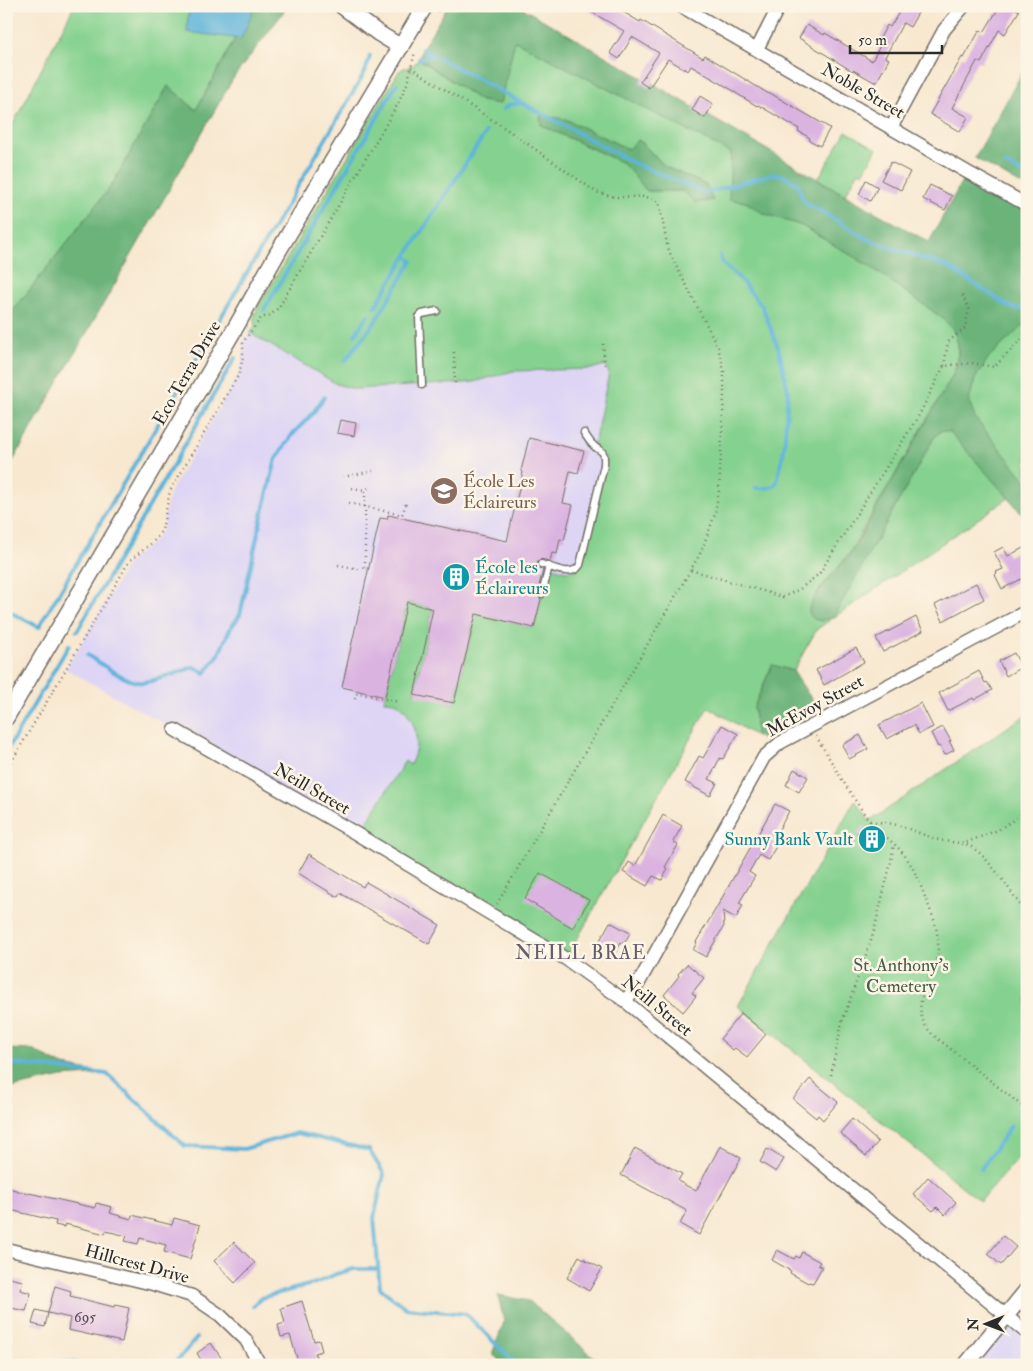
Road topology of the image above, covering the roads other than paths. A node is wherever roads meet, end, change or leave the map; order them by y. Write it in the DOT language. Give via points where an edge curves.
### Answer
graph roads {
  1 [pos="342,6"];
  2 [pos="681,6"];
  3 [pos="779,6"];
  4 [pos="964,6"];
  5 [pos="431,11"];
  6 [pos="401,47"];
  7 [pos="757,49"];
  8 [pos="891,128"];
  9 [pos="1027,205"];
  10 [pos="437,311"];
  11 [pos="422,385"];
  12 [pos="584,433"];
  13 [pos="541,564"];
  14 [pos="549,566"];
  15 [pos="542,594"];
  16 [pos="1027,611"];
  17 [pos="6,718"];
  18 [pos="175,730"];
  19 [pos="625,1001"];
  20 [pos="6,1249"];
  21 [pos="1027,1290"];
  22 [pos="1006,1316"];
  23 [pos="1027,1333"];
  24 [pos="260,1365"];
  25 [pos="966,1365"];
  1 -- 6 [label="street"];
  2 -- 7 [label="street, Noble Street"];
  3 -- 7 [label="street"];
  4 -- 8 [label="street" via="944,30"];
  5 -- 6 [label="street, Eco Terra Drive"];
  6 -- 17 [label="street, Eco Terra Drive"];
  7 -- 8 [label="street, Noble Street"];
  8 -- 9 [label="street, Noble Street"];
  10 -- 11 [label="lane" via="419,317"];
  12 -- 14 [label="lane" via="605,457 580,565 578,569 566,571"];
  13 -- 14 [label="lane"];
  14 -- 15 [label="lane"];
  16 -- 19 [label="street, McEvoy Street" via="780,743 764,758 637,986"];
  18 -- 19 [label="street, Neill Street" via="566,959"];
  19 -- 22 [label="street, Neill Street"];
  20 -- 24 [label="street, Hillcrest Drive" via="192,1296 220,1315 246,1340"];
  21 -- 22 [label="street"];
  22 -- 23 [label="street, Neill Street"];
  22 -- 25 [label="street"];
}
